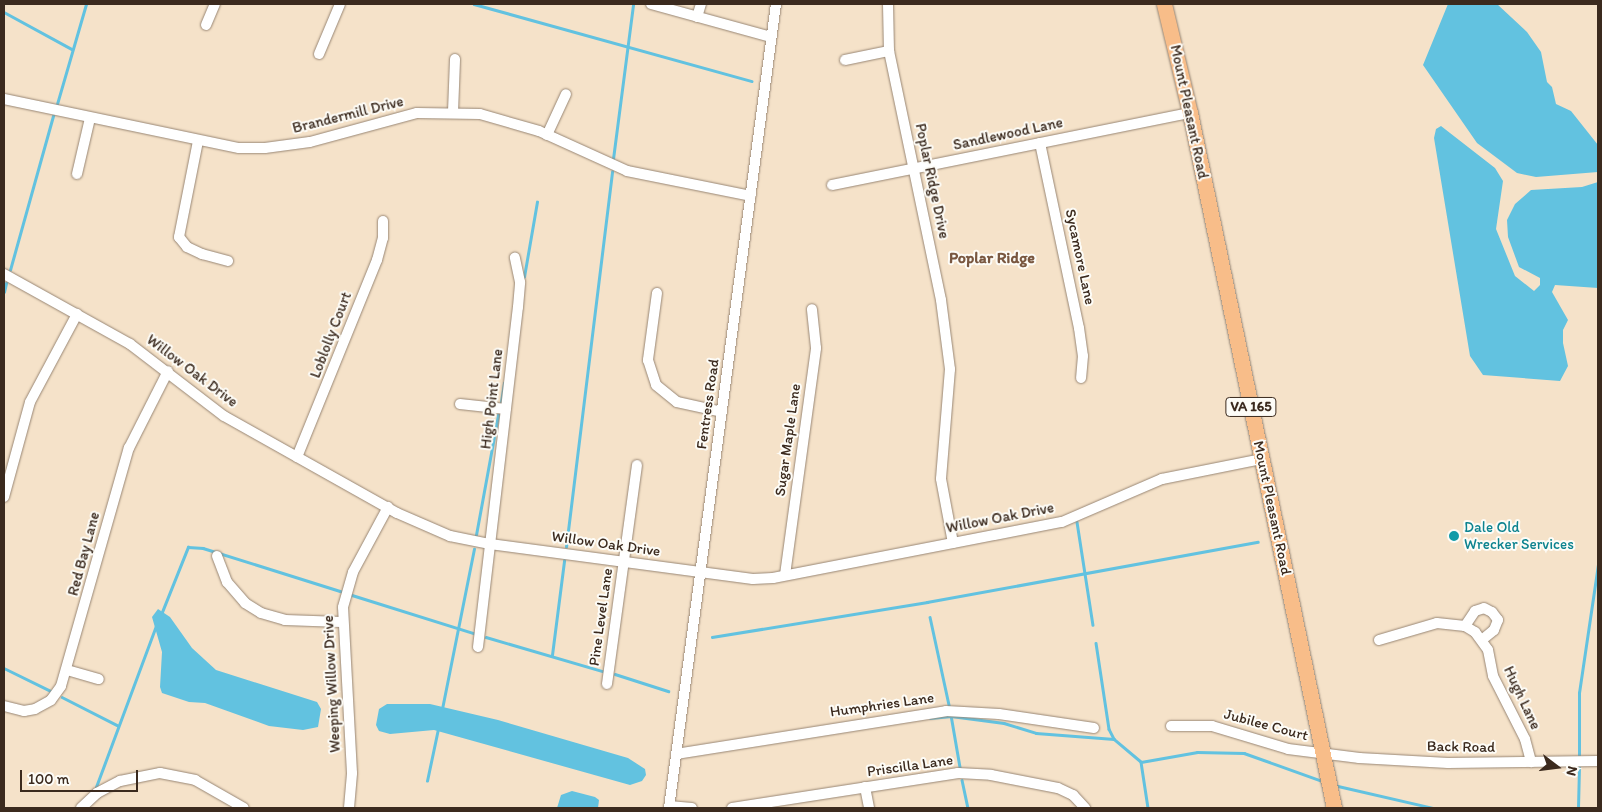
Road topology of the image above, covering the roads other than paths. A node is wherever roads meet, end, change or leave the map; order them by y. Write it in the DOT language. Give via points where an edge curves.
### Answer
graph roads {
  1 [pos="215,4"];
  2 [pos="340,4"];
  3 [pos="651,4"];
  4 [pos="701,4"];
  5 [pos="776,4"];
  6 [pos="888,4"];
  7 [pos="1164,5"];
  8 [pos="697,17"];
  9 [pos="206,25"];
  10 [pos="772,37"];
  11 [pos="889,51"];
  12 [pos="319,54"];
  13 [pos="455,59"];
  14 [pos="845,60"];
  15 [pos="566,94"];
  16 [pos="4,99"];
  17 [pos="453,112"];
  18 [pos="1190,113"];
  19 [pos="90,118"];
  20 [pos="547,135"];
  21 [pos="198,141"];
  22 [pos="1040,143"];
  23 [pos="914,169"];
  24 [pos="77,174"];
  25 [pos="832,185"];
  26 [pos="751,196"];
  27 [pos="382,220"];
  28 [pos="515,258"];
  29 [pos="228,261"];
  30 [pos="4,274"];
  31 [pos="657,294"];
  32 [pos="812,309"];
  33 [pos="77,314"];
  34 [pos="168,371"];
  35 [pos="1081,378"];
  36 [pos="460,404"];
  37 [pos="506,409"];
  38 [pos="722,412"];
  39 [pos="297,457"];
  40 [pos="1262,459"];
  41 [pos="637,465"];
  42 [pos="4,497"];
  43 [pos="388,508"];
  44 [pos="952,543"];
  45 [pos="490,544"];
  46 [pos="218,556"];
  47 [pos="624,562"];
  48 [pos="700,572"];
  49 [pos="785,575"];
  50 [pos="341,622"];
  51 [pos="1465,626"];
  52 [pos="1483,639"];
  53 [pos="1379,640"];
  54 [pos="478,646"];
  55 [pos="67,670"];
  56 [pos="99,679"];
  57 [pos="607,684"];
  58 [pos="4,706"];
  59 [pos="1171,726"];
  60 [pos="1094,728"];
  61 [pos="676,754"];
  62 [pos="1323,754"];
  63 [pos="1598,761"];
  64 [pos="1530,762"];
  65 [pos="866,787"];
  66 [pos="757,806"];
  67 [pos="669,807"];
  68 [pos="81,808"];
  69 [pos="244,808"];
  70 [pos="349,808"];
  71 [pos="692,808"];
  72 [pos="732,808"];
  73 [pos="869,808"];
  74 [pos="1085,808"];
  75 [pos="1334,808"];
  1 -- 9 [label="street"];
  2 -- 12 [label="street"];
  3 -- 8 [label="street"];
  4 -- 8 [label="street"];
  5 -- 10 [label="street, Fentress Road"];
  6 -- 11 [label="street, Poplar Ridge Drive"];
  7 -- 18 [label="highway, Mount Pleasant Road / VA 165"];
  8 -- 10 [label="street"];
  10 -- 26 [label="street, Fentress Road"];
  11 -- 14 [label="street"];
  11 -- 23 [label="street, Poplar Ridge Drive"];
  13 -- 17 [label="street"];
  15 -- 20 [label="street"];
  16 -- 19 [label="street, Brandermill Drive"];
  17 -- 20 [label="street, Brandermill Drive" via="501,118"];
  17 -- 21 [label="street, Brandermill Drive" via="401,116 291,145 239,148"];
  18 -- 22 [label="street, Sandlewood Lane"];
  18 -- 40 [label="highway, Mount Pleasant Road / VA 165"];
  19 -- 21 [label="street, Brandermill Drive"];
  19 -- 24 [label="street"];
  20 -- 26 [label="street, Brandermill Drive" via="628,171"];
  21 -- 29 [label="street" via="179,238 187,247"];
  22 -- 23 [label="street, Sandlewood Lane"];
  22 -- 35 [label="street, Sycamore Lane" via="1079,328 1083,356"];
  23 -- 25 [label="street, Sandlewood Lane"];
  23 -- 44 [label="street, Poplar Ridge Drive" via="941,300 950,369 942,479"];
  26 -- 38 [label="street, Fentress Road"];
  27 -- 39 [label="street, Loblolly Court" via="382,244 377,260"];
  28 -- 37 [label="street, High Point Lane" via="520,282"];
  30 -- 33 [label="street, Willow Oak Drive"];
  31 -- 38 [label="street" via="648,360 656,384 677,402"];
  32 -- 49 [label="street, Sugar Maple Lane" via="816,348"];
  33 -- 34 [label="street, Willow Oak Drive" via="130,344"];
  33 -- 42 [label="street" via="30,402"];
  34 -- 39 [label="street, Willow Oak Drive" via="224,416"];
  34 -- 55 [label="street, Red Bay Lane" via="129,448"];
  36 -- 37 [label="street"];
  37 -- 45 [label="street, High Point Lane"];
  38 -- 48 [label="street, Fentress Road"];
  39 -- 43 [label="street, Willow Oak Drive"];
  40 -- 44 [label="street, Willow Oak Drive" via="1162,479 1062,522"];
  40 -- 62 [label="highway, Mount Pleasant Road / VA 165"];
  41 -- 47 [label="street, Pine Level Lane"];
  43 -- 45 [label="street, Willow Oak Drive" via="437,532"];
  43 -- 50 [label="street, Weeping Willow Drive" via="353,572"];
  44 -- 49 [label="street, Willow Oak Drive"];
  45 -- 47 [label="street, Willow Oak Drive"];
  45 -- 54 [label="street, High Point Lane"];
  46 -- 50 [label="street" via="226,582 245,603 261,613 285,620"];
  47 -- 48 [label="street, Willow Oak Drive"];
  47 -- 57 [label="street, Pine Level Lane"];
  48 -- 49 [label="street, Willow Oak Drive" via="753,579"];
  48 -- 61 [label="street, Fentress Road"];
  50 -- 70 [label="street, Weeping Willow Drive" via="352,773"];
  51 -- 52 [label="street"];
  51 -- 52 [label="street" via="1475,611 1484,608 1492,612 1498,620 1494,630"];
  51 -- 53 [label="street" via="1437,623"];
  52 -- 64 [label="street, Hugh Lane" via="1493,676 1525,739"];
  55 -- 56 [label="street"];
  55 -- 58 [label="street, Red Bay Lane" via="57,693 46,703 24,711"];
  59 -- 62 [label="street, Jubilee Court" via="1212,726 1288,749"];
  60 -- 61 [label="street, Humphries Lane" via="998,714 946,711"];
  61 -- 67 [label="street, Fentress Road"];
  62 -- 64 [label="street, Back Road" via="1448,763"];
  62 -- 75 [label="highway, Mount Pleasant Road / VA 165"];
  63 -- 64 [label="street, Back Road"];
  65 -- 66 [label="street, Priscilla Lane"];
  65 -- 73 [label="street"];
  65 -- 74 [label="street, Priscilla Lane" via="958,774 991,775 1058,788 1073,795"];
  66 -- 72 [label="street, Priscilla Lane"];
  67 -- 71 [label="street"];
  68 -- 69 [label="street" via="97,793 120,781 160,773 204,783"];
}
